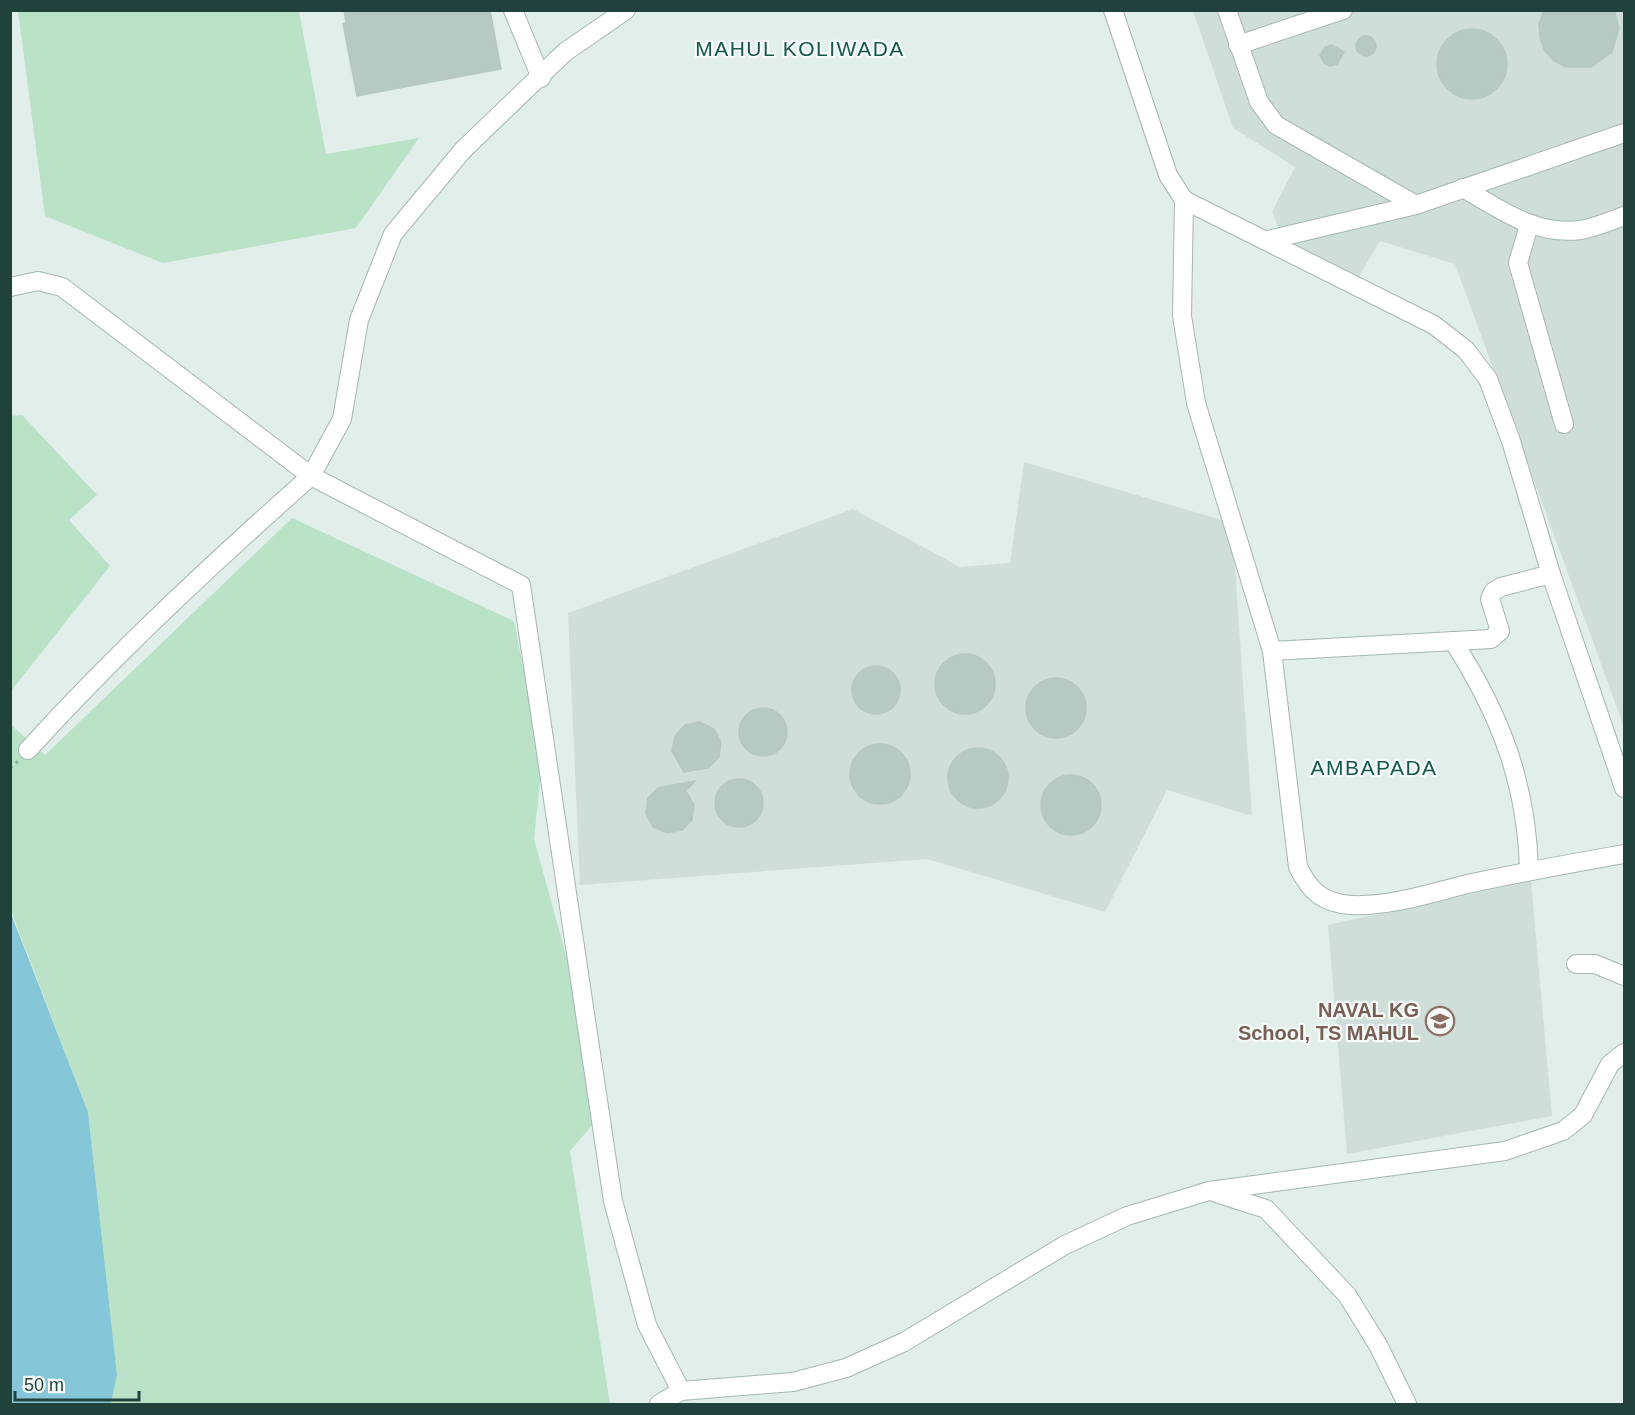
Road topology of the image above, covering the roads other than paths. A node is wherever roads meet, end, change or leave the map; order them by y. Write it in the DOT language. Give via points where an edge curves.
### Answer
graph roads {
  1 [pos="513,10"];
  2 [pos="626,10"];
  3 [pos="1113,10"];
  4 [pos="1227,10"];
  5 [pos="1342,10"];
  6 [pos="1238,45"];
  7 [pos="541,78"];
  8 [pos="1624,133"];
  9 [pos="1463,188"];
  10 [pos="1184,200"];
  11 [pos="1416,205"];
  12 [pos="1624,216"];
  13 [pos="1529,225"];
  14 [pos="1268,240"];
  15 [pos="10,287"];
  16 [pos="1564,424"];
  17 [pos="311,476"];
  18 [pos="1551,574"];
  19 [pos="1453,640"];
  20 [pos="1272,651"];
  21 [pos="28,750"];
  22 [pos="1624,788"];
  23 [pos="1624,854"];
  24 [pos="1529,871"];
  25 [pos="1576,964"];
  26 [pos="1624,976"];
  27 [pos="1624,1053"];
  28 [pos="1209,1191"];
  29 [pos="681,1391"];
  30 [pos="659,1404"];
  31 [pos="1407,1404"];
  1 -- 7 [label="street"];
  2 -- 7 [label="street" via="565,52"];
  3 -- 10 [label="street" via="1168,175"];
  4 -- 6 [label="street"];
  5 -- 6 [label="street"];
  6 -- 11 [label="street" via="1259,102 1276,124"];
  7 -- 17 [label="street" via="463,150 393,234 359,320 342,419"];
  8 -- 9 [label="street"];
  9 -- 11 [label="street"];
  9 -- 13 [label="street"];
  10 -- 14 [label="street"];
  10 -- 20 [label="street" via="1182,316 1196,403"];
  11 -- 14 [label="street"];
  12 -- 13 [label="street" via="1581,230 1554,232"];
  13 -- 16 [label="street" via="1518,263"];
  14 -- 18 [label="street" via="1434,325 1466,350 1488,379"];
  15 -- 17 [label="street" via="38,282 62,287"];
  17 -- 21 [label="street" via="224,553 71,702"];
  17 -- 29 [label="street" via="521,585 613,1201 647,1325"];
  18 -- 19 [label="street" via="1493,592 1498,636"];
  18 -- 22 [label="street"];
  19 -- 20 [label="street"];
  19 -- 24 [label="street" via="1503,732 1521,791"];
  20 -- 24 [label="street" via="1298,867 1309,888 1322,897 1350,905 1392,901"];
  23 -- 24 [label="street"];
  25 -- 26 [label="street" via="1595,964"];
  27 -- 28 [label="street" via="1610,1064 1584,1115 1563,1131 1505,1151"];
  28 -- 29 [label="street" via="1127,1216 1065,1245 904,1342 846,1368 793,1382"];
  28 -- 31 [label="street" via="1266,1209 1347,1295 1378,1345"];
  29 -- 30 [label="street"];
}
